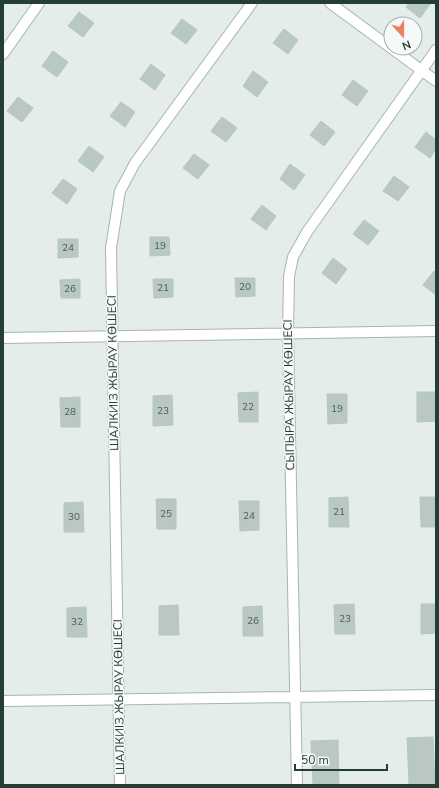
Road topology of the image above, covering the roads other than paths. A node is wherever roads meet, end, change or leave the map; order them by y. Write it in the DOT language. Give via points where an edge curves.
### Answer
graph roads {
  1 [pos="39,3"];
  2 [pos="252,3"];
  3 [pos="330,3"];
  4 [pos="436,50"];
  5 [pos="3,54"];
  6 [pos="422,71"];
  7 [pos="436,81"];
  8 [pos="436,331"];
  9 [pos="288,334"];
  10 [pos="112,336"];
  11 [pos="3,338"];
  12 [pos="436,695"];
  13 [pos="296,697"];
  14 [pos="118,699"];
  15 [pos="3,701"];
  16 [pos="120,785"];
  17 [pos="297,785"];
  1 -- 5 [label="street"];
  2 -- 10 [label="street, ШАЛКИІЗ ЖЫРАУ КӨШЕСІ" via="134,163 120,191 111,248"];
  3 -- 6 [label="street"];
  4 -- 6 [label="street, СЫПЫРА ЖЫРАУ КӨШЕСІ"];
  6 -- 7 [label="street"];
  6 -- 9 [label="street, СЫПЫРА ЖЫРАУ КӨШЕСІ" via="307,232 293,256 289,276"];
  8 -- 9 [label="street"];
  9 -- 10 [label="street"];
  9 -- 13 [label="street, СЫПЫРА ЖЫРАУ КӨШЕСІ"];
  10 -- 11 [label="street"];
  10 -- 14 [label="street, ШАЛКИІЗ ЖЫРАУ КӨШЕСІ"];
  12 -- 13 [label="street"];
  13 -- 14 [label="street"];
  13 -- 17 [label="street, СЫПЫРА ЖЫРАУ КӨШЕСІ"];
  14 -- 15 [label="street"];
  14 -- 16 [label="street, ШАЛКИІЗ ЖЫРАУ КӨШЕСІ"];
}
